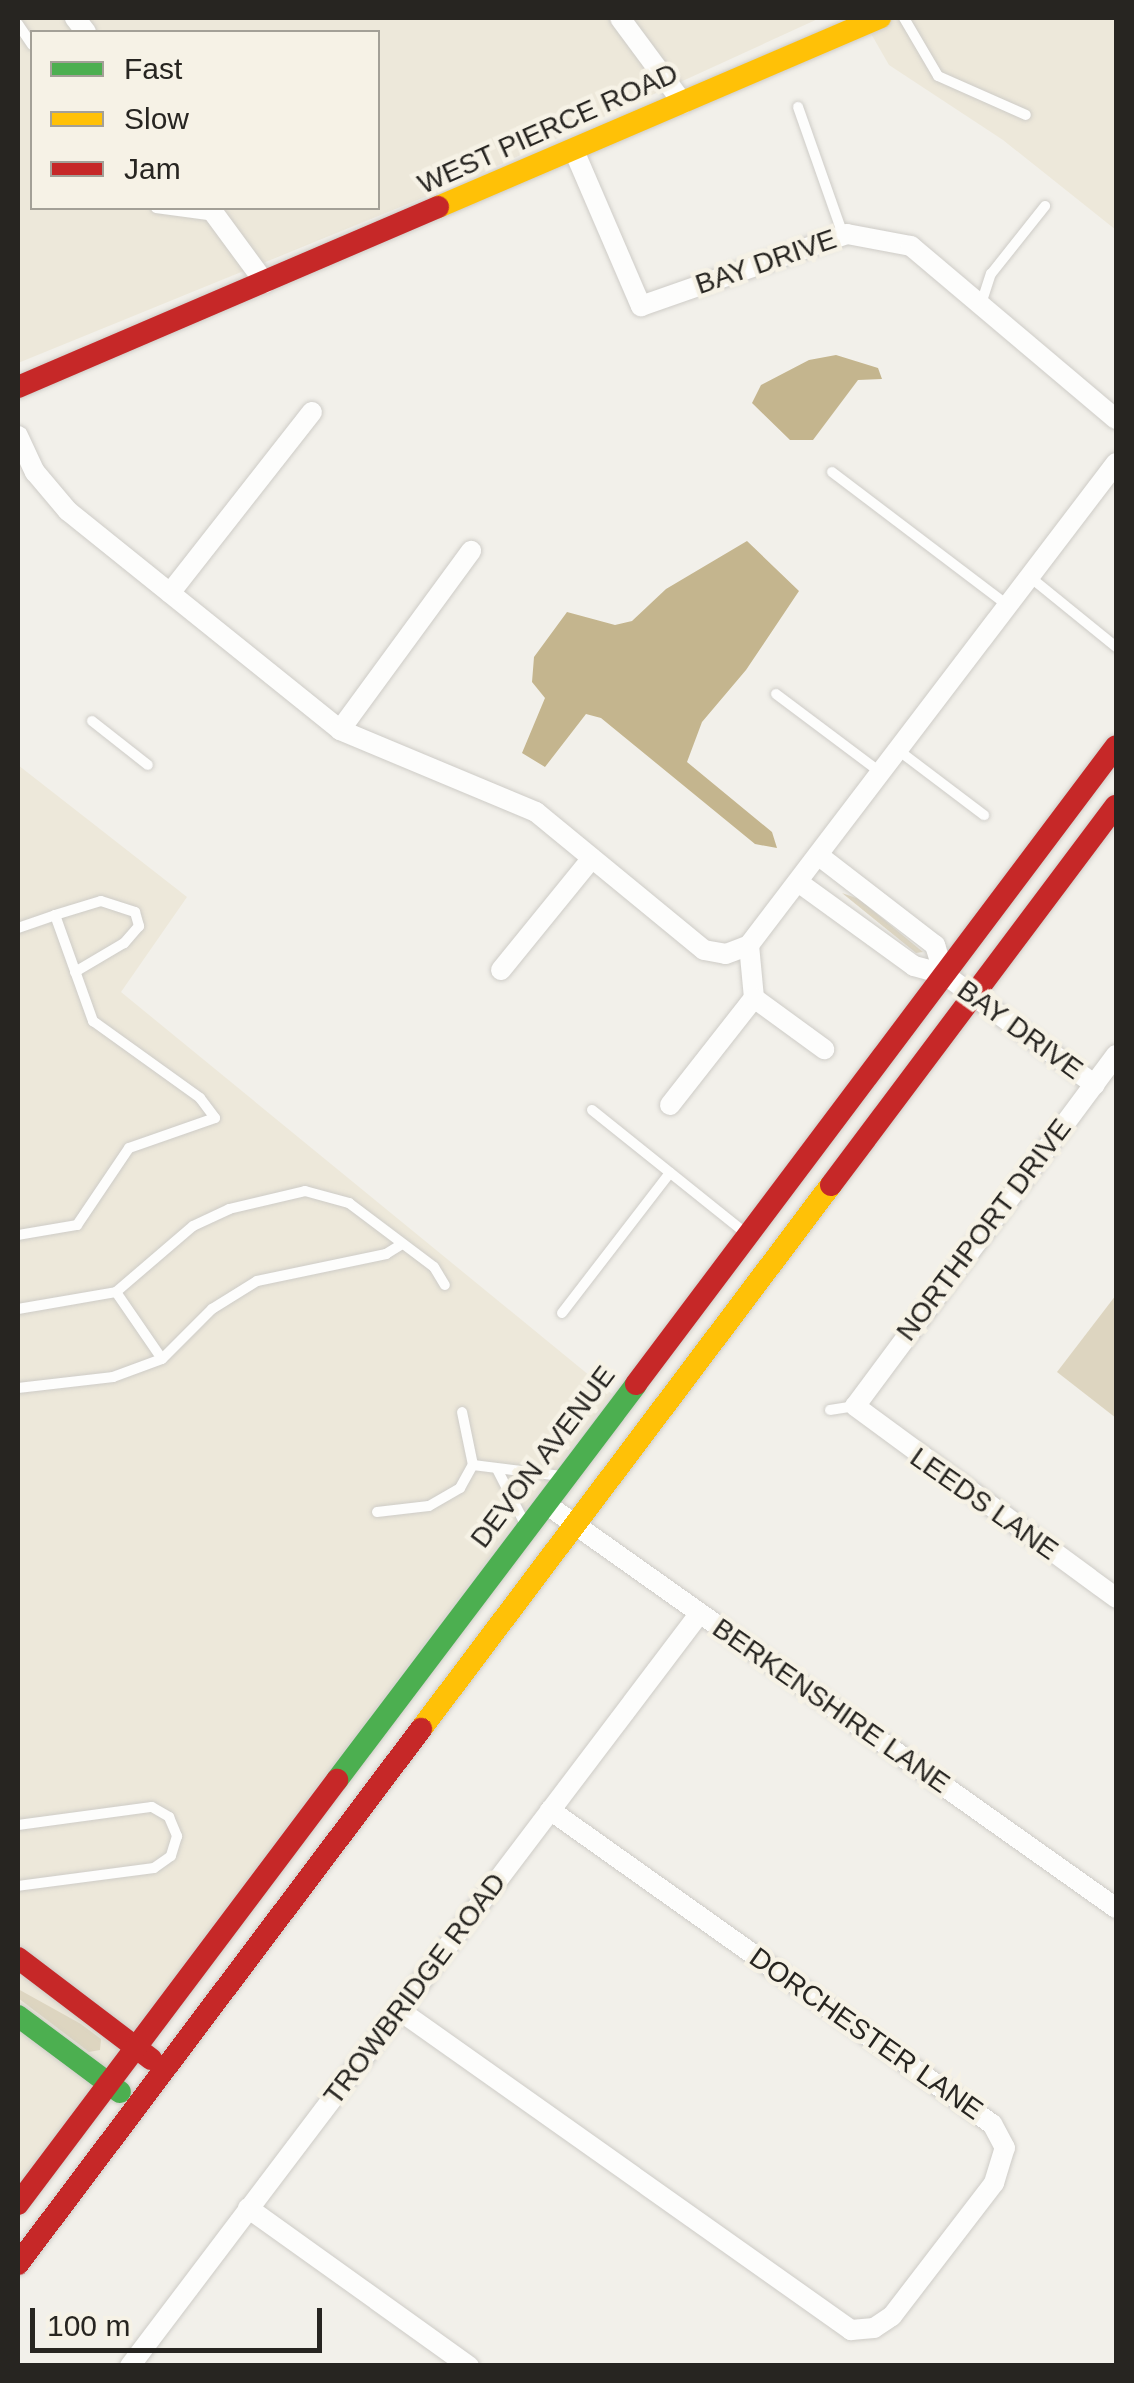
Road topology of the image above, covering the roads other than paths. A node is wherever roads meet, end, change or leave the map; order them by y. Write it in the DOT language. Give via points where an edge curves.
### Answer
graph roads {
  1 [pos="620,18"];
  2 [pos="880,18"];
  3 [pos="904,18"];
  4 [pos="683,103"];
  5 [pos="798,107"];
  6 [pos="1026,115"];
  7 [pos="576,152"];
  8 [pos="1046,206"];
  9 [pos="184,210"];
  10 [pos="213,212"];
  11 [pos="842,235"];
  12 [pos="264,283"];
  13 [pos="982,304"];
  14 [pos="18,387"];
  15 [pos="312,412"];
  16 [pos="1114,412"];
  17 [pos="18,436"];
  18 [pos="1116,463"];
  19 [pos="832,472"];
  20 [pos="472,551"];
  21 [pos="1030,577"];
  22 [pos="170,593"];
  23 [pos="1008,606"];
  24 [pos="1116,646"];
  25 [pos="776,694"];
  26 [pos="92,721"];
  27 [pos="340,730"];
  28 [pos="1116,746"];
  29 [pos="898,750"];
  30 [pos="148,765"];
  31 [pos="881,773"];
  32 [pos="1116,806"];
  33 [pos="984,815"];
  34 [pos="818,855"];
  35 [pos="592,858"];
  36 [pos="798,882"];
  37 [pos="55,915"];
  38 [pos="18,928"];
  39 [pos="749,945"];
  40 [pos="501,970"];
  41 [pos="75,972"];
  42 [pos="944,974"];
  43 [pos="973,996"];
  44 [pos="754,998"];
  45 [pos="824,1050"];
  46 [pos="1116,1056"];
  47 [pos="1095,1084"];
  48 [pos="670,1105"];
  49 [pos="592,1110"];
  50 [pos="670,1173"];
  51 [pos="18,1234"];
  52 [pos="748,1235"];
  53 [pos="402,1244"];
  54 [pos="444,1285"];
  55 [pos="116,1292"];
  56 [pos="18,1309"];
  57 [pos="562,1313"];
  58 [pos="162,1360"];
  59 [pos="18,1388"];
  60 [pos="855,1406"];
  61 [pos="830,1410"];
  62 [pos="462,1412"];
  63 [pos="474,1465"];
  64 [pos="497,1470"];
  65 [pos="566,1476"];
  66 [pos="546,1504"];
  67 [pos="377,1512"];
  68 [pos="575,1525"];
  69 [pos="527,1529"];
  70 [pos="1116,1598"];
  71 [pos="700,1613"];
  72 [pos="550,1810"];
  73 [pos="18,1826"];
  74 [pos="18,1886"];
  75 [pos="1116,1908"];
  76 [pos="18,1958"];
  77 [pos="399,2010"];
  78 [pos="18,2016"];
  79 [pos="136,2048"];
  80 [pos="164,2069"];
  81 [pos="108,2084"];
  82 [pos="138,2105"];
  83 [pos="18,2204"];
  84 [pos="248,2208"];
  85 [pos="18,2264"];
  86 [pos="130,2366"];
  87 [pos="468,2366"];
  1 -- 4 [label="street"];
  2 -- 4 [label="main road, WEST PIERCE ROAD"];
  3 -- 6 [label="lane" via="938,76"];
  4 -- 7 [label="main road, WEST PIERCE ROAD"];
  5 -- 11 [label="lane"];
  7 -- 11 [label="street, BAY DRIVE" via="640,306"];
  7 -- 12 [label="main road, WEST PIERCE ROAD"];
  8 -- 13 [label="lane" via="992,274"];
  9 -- 10 [label="lane"];
  10 -- 12 [label="street"];
  11 -- 13 [label="street, BAY DRIVE" via="910,246"];
  12 -- 14 [label="main road, WEST PIERCE ROAD"];
  13 -- 16 [label="street, BAY DRIVE"];
  15 -- 22 [label="street"];
  17 -- 22 [label="street" via="35,472 68,511"];
  18 -- 21 [label="street"];
  19 -- 23 [label="lane"];
  20 -- 27 [label="street"];
  21 -- 23 [label="street"];
  21 -- 24 [label="lane"];
  22 -- 27 [label="street"];
  23 -- 29 [label="street"];
  25 -- 31 [label="lane"];
  26 -- 30 [label="lane"];
  27 -- 35 [label="street" via="536,812"];
  28 -- 42 [label="main road, DEVON AVENUE"];
  29 -- 31 [label="street"];
  29 -- 33 [label="lane"];
  31 -- 34 [label="street"];
  32 -- 43 [label="main road"];
  34 -- 36 [label="street"];
  34 -- 42 [label="street, BAY DRIVE" via="935,945"];
  35 -- 39 [label="street" via="704,950 726,954"];
  35 -- 40 [label="street"];
  36 -- 39 [label="street"];
  36 -- 42 [label="street, BAY DRIVE" via="914,966"];
  37 -- 38 [label="lane"];
  37 -- 41 [label="lane"];
  37 -- 41 [label="lane" via="101,901 135,912 139,926 124,943"];
  39 -- 44 [label="street"];
  41 -- 51 [label="lane" via="93,1021 200,1098 215,1118 129,1148 77,1224"];
  42 -- 43 [label="street, BAY DRIVE"];
  42 -- 52 [label="main road, DEVON AVENUE"];
  43 -- 47 [label="street, BAY DRIVE"];
  43 -- 68 [label="main road"];
  44 -- 45 [label="street"];
  44 -- 48 [label="street"];
  46 -- 47 [label="street, NORTHPORT DRIVE"];
  47 -- 60 [label="street, NORTHPORT DRIVE"];
  49 -- 50 [label="lane"];
  50 -- 52 [label="lane"];
  50 -- 57 [label="lane"];
  52 -- 65 [label="main road, DEVON AVENUE"];
  53 -- 54 [label="lane" via="434,1267"];
  53 -- 55 [label="lane" via="349,1203 323,1192 271,1197 193,1226"];
  53 -- 58 [label="lane" via="386,1254 257,1281 212,1309"];
  55 -- 56 [label="lane"];
  55 -- 58 [label="lane"];
  58 -- 59 [label="lane" via="113,1376"];
  60 -- 61 [label="lane"];
  60 -- 70 [label="street, LEEDS LANE"];
  62 -- 63 [label="lane"];
  63 -- 64 [label="lane"];
  63 -- 67 [label="lane" via="446,1500"];
  64 -- 65 [label="lane"];
  64 -- 69 [label="lane"];
  65 -- 66 [label="main road, DEVON AVENUE"];
  66 -- 68 [label="street, BERKENSHIRE LANE"];
  66 -- 69 [label="main road, DEVON AVENUE"];
  68 -- 71 [label="street, BERKENSHIRE LANE"];
  68 -- 80 [label="main road"];
  69 -- 79 [label="main road, DEVON AVENUE"];
  71 -- 72 [label="street, TROWBRIDGE ROAD"];
  71 -- 75 [label="street, BERKENSHIRE LANE"];
  72 -- 77 [label="street, TROWBRIDGE ROAD"];
  72 -- 77 [label="street, DORCHESTER LANE" via="992,2124 1005,2148 994,2183 892,2316 874,2328 851,2330"];
  73 -- 74 [label="lane" via="152,1807 170,1818 177,1836 171,1856 154,1868"];
  76 -- 79 [label="main road"];
  77 -- 84 [label="street, TROWBRIDGE ROAD"];
  78 -- 81 [label="main road"];
  79 -- 80 [label="main road"];
  79 -- 81 [label="main road, DEVON AVENUE"];
  80 -- 82 [label="main road"];
  81 -- 82 [label="main road"];
  81 -- 83 [label="main road, DEVON AVENUE"];
  82 -- 85 [label="main road"];
  84 -- 86 [label="street, TROWBRIDGE ROAD"];
  84 -- 87 [label="street"];
}
